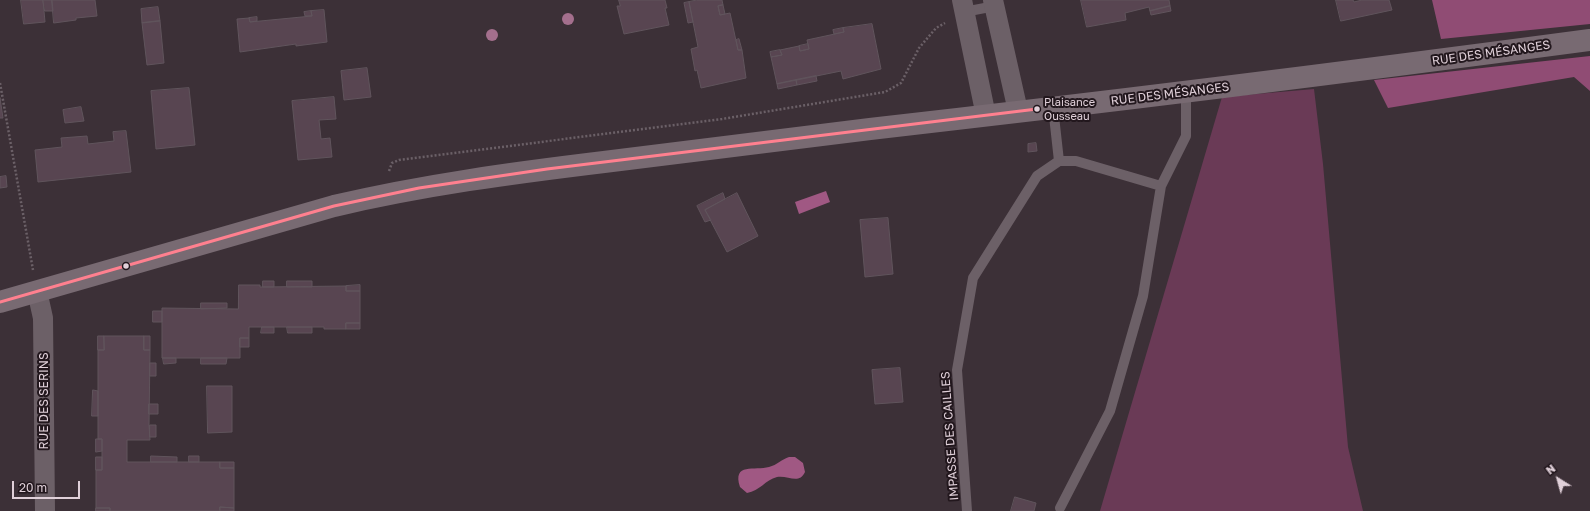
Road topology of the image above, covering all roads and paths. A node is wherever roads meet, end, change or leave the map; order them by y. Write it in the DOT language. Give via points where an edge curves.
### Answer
graph roads {
  1 [pos="994,3"];
  2 [pos="963,6"];
  3 [pos="1590,40"];
  4 [pos="0,83"];
  5 [pos="1186,92"];
  6 [pos="1053,107"];
  7 [pos="1018,112"];
  8 [pos="986,116"];
  9 [pos="1059,160"];
  10 [pos="1161,186"];
  11 [pos="377,196"];
  12 [pos="37,291"];
  13 [pos="0,302"];
  14 [pos="1060,508"];
  15 [pos="45,511"];
  16 [pos="967,511"];
  1 -- 2 [label="lane"];
  1 -- 7 [label="street"];
  2 -- 8 [label="street"];
  2 -- 11 [label="path" via="936,28 919,48 901,83 885,92 722,119 399,160 392,163"];
  3 -- 5 [label="main road, RUE DES MÉSANGES"];
  4 -- 12 [label="path"];
  5 -- 6 [label="main road, RUE DES MÉSANGES"];
  5 -- 10 [label="lane" via="1186,136"];
  6 -- 7 [label="main road, RUE DES MÉSANGES"];
  6 -- 9 [label="lane"];
  7 -- 8 [label="main road, RUE DES MÉSANGES"];
  8 -- 11 [label="main road, RUE DES MÉSANGES" via="500,175"];
  9 -- 10 [label="lane" via="1076,161"];
  9 -- 16 [label="lane, IMPASSE DES CAILLES" via="1037,176 972,278 957,370"];
  10 -- 14 [label="lane" via="1143,296 1110,411"];
  11 -- 12 [label="main road, RUE DES MÉSANGES"];
  12 -- 13 [label="main road, RUE DES MÉSANGES"];
  12 -- 15 [label="street, RUE DES SERINS" via="43,318"];
}
